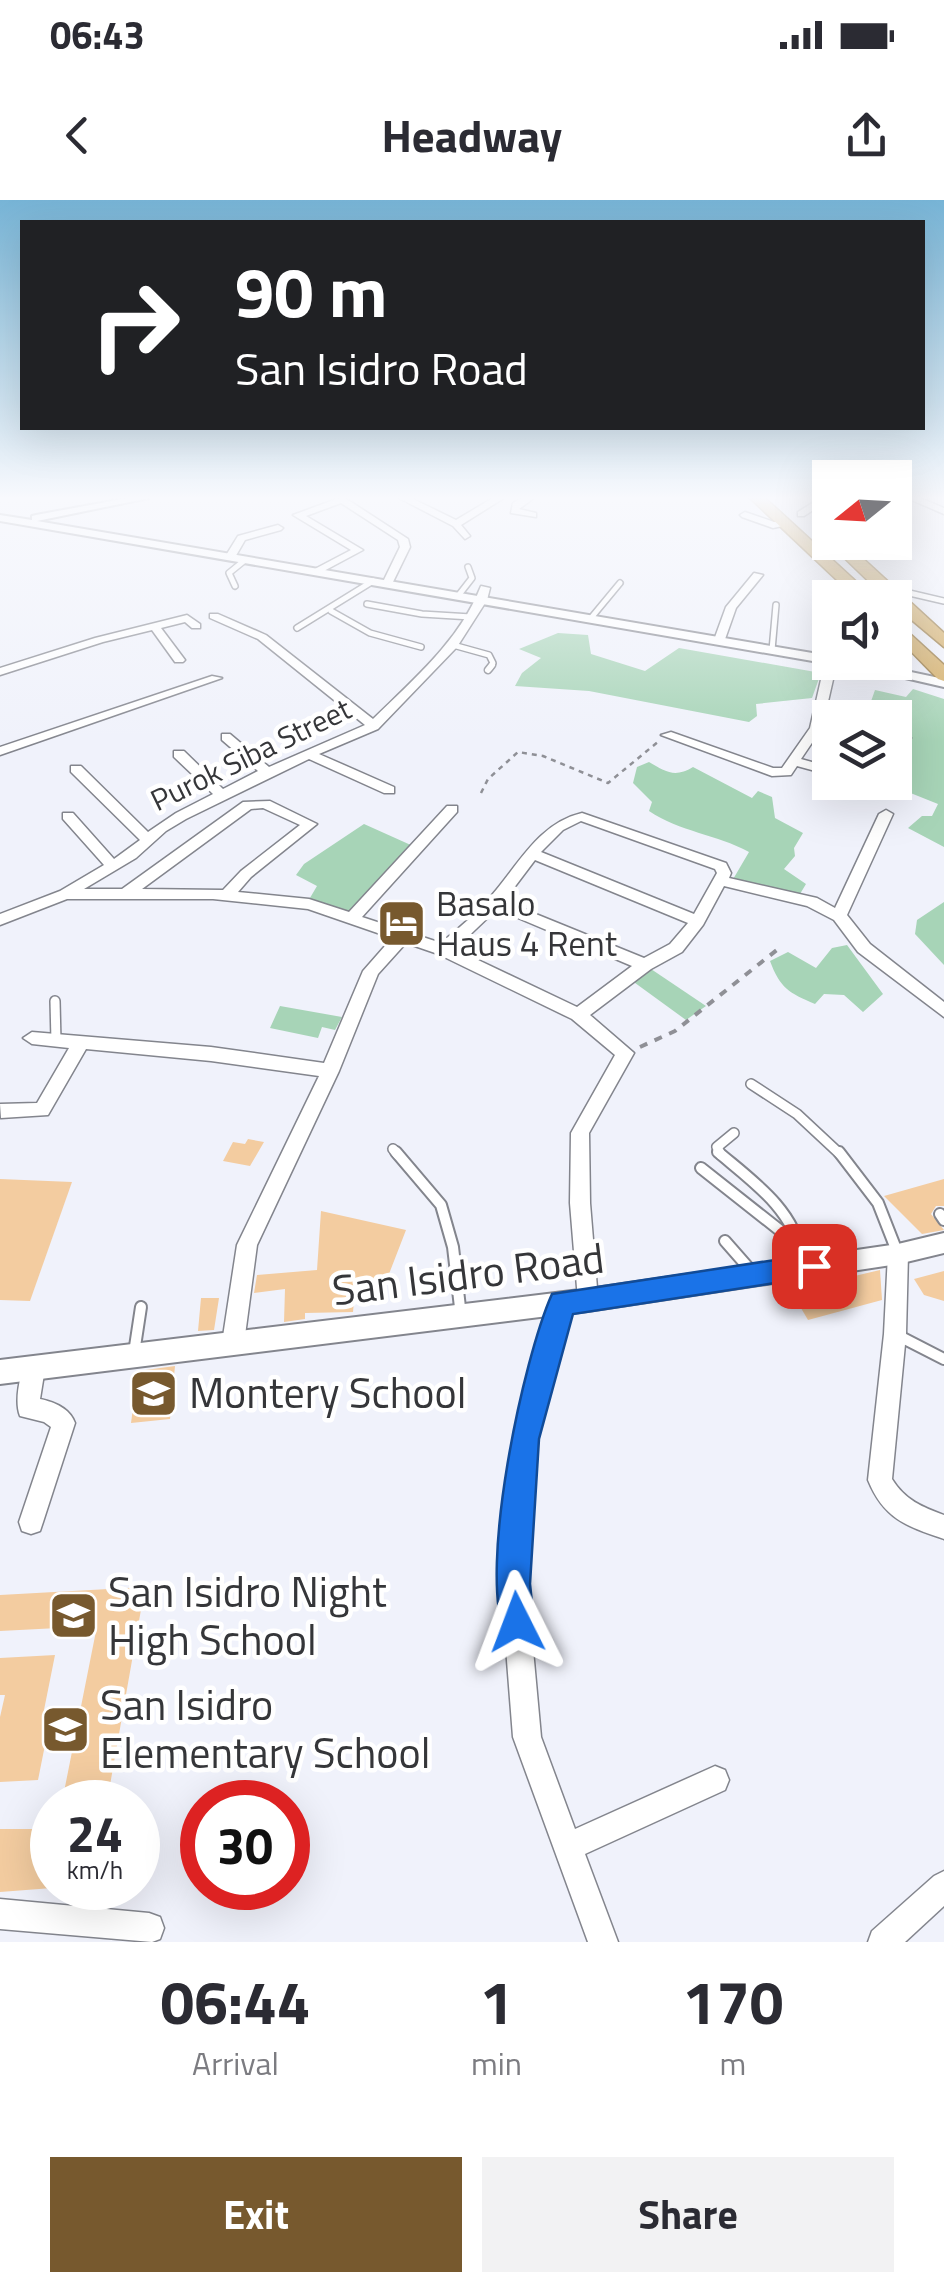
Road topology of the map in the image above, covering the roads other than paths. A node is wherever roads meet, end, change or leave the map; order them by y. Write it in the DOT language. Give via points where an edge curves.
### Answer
graph roads {
  1 [pos="231,579"];
  2 [pos="364,579"];
  3 [pos="382,579"];
  4 [pos="471,579"];
  5 [pos="754,579"];
  6 [pos="380,582"];
  7 [pos="620,583"];
  8 [pos="234,586"];
  9 [pos="484,594"];
  10 [pos="912,594"];
  11 [pos="458,596"];
  12 [pos="944,601"];
  13 [pos="368,604"];
  14 [pos="776,605"];
  15 [pos="330,611"];
  16 [pos="912,613"];
  17 [pos="214,616"];
  18 [pos="471,617"];
  19 [pos="591,618"];
  20 [pos="154,625"];
  21 [pos="196,626"];
  22 [pos="297,628"];
  23 [pos="720,640"];
  24 [pos="944,642"];
  25 [pos="912,644"];
  26 [pos="453,645"];
  27 [pos="422,647"];
  28 [pos="772,650"];
  29 [pos="812,657"];
  30 [pos="179,660"];
  31 [pos="488,670"];
  32 [pos="0,672"];
  33 [pos="912,673"];
  34 [pos="216,678"];
  35 [pos="944,679"];
  36 [pos="374,726"];
  37 [pos="812,734"];
  38 [pos="667,735"];
  39 [pos="226,737"];
  40 [pos="0,750"];
  41 [pos="179,754"];
  42 [pos="312,756"];
  43 [pos="795,761"];
  44 [pos="812,766"];
  45 [pos="76,769"];
  46 [pos="267,772"];
  47 [pos="389,790"];
  48 [pos="222,796"];
  49 [pos="452,809"];
  50 [pos="886,814"];
  51 [pos="68,816"];
  52 [pos="147,839"];
  53 [pos="532,854"];
  54 [pos="113,866"];
  55 [pos="719,880"];
  56 [pos="65,894"];
  57 [pos="124,895"];
  58 [pos="227,895"];
  59 [pos="494,902"];
  60 [pos="838,916"];
  61 [pos="352,918"];
  62 [pos="0,920"];
  63 [pos="698,921"];
  64 [pos="402,937"];
  65 [pos="444,950"];
  66 [pos="645,966"];
  67 [pos="55,1001"];
  68 [pos="944,1010"];
  69 [pos="578,1015"];
  70 [pos="32,1038"];
  71 [pos="56,1040"];
  72 [pos="81,1043"];
  73 [pos="330,1071"];
  74 [pos="750,1084"];
  75 [pos="1,1111"];
  76 [pos="734,1133"];
  77 [pos="393,1149"];
  78 [pos="701,1168"];
  79 [pos="726,1241"];
  80 [pos="944,1243"];
  81 [pos="898,1254"];
  82 [pos="805,1262"];
  83 [pos="756,1276"];
  84 [pos="575,1302"];
  85 [pos="141,1307"];
  86 [pos="461,1316"];
  87 [pos="895,1334"];
  88 [pos="233,1343"];
  89 [pos="134,1356"];
  90 [pos="944,1358"];
  91 [pos="34,1368"];
  92 [pos="0,1372"];
  93 [pos="31,1522"];
  94 [pos="944,1528"];
  95 [pos="715,1780"];
  96 [pos="568,1847"];
  97 [pos="944,1886"];
  98 [pos="0,1914"];
  99 [pos="149,1928"];
  100 [pos="603,1942"];
  101 [pos="884,1942"];
  1 -- 8 [label="lane"];
  2 -- 6 [label="street"];
  3 -- 6 [label="street"];
  4 -- 11 [label="lane"];
  5 -- 23 [label="street" via="731,606"];
  6 -- 11 [label="street"];
  6 -- 15 [label="lane"];
  7 -- 19 [label="lane"];
  9 -- 11 [label="street"];
  9 -- 18 [label="street, Purok Siba Street"];
  9 -- 19 [label="street"];
  10 -- 12 [label="lane"];
  13 -- 18 [label="lane"];
  14 -- 28 [label="lane"];
  15 -- 22 [label="lane"];
  15 -- 27 [label="lane" via="370,633"];
  16 -- 24 [label="highway"];
  17 -- 36 [label="street" via="262,638"];
  18 -- 26 [label="street, Purok Siba Street"];
  19 -- 23 [label="street"];
  20 -- 21 [label="street" via="187,618"];
  20 -- 30 [label="street"];
  20 -- 32 [label="street"];
  23 -- 28 [label="street"];
  25 -- 35 [label="highway"];
  26 -- 31 [label="lane" via="488,655"];
  26 -- 36 [label="street, Purok Siba Street"];
  28 -- 29 [label="street"];
  33 -- 35 [label="street"];
  34 -- 40 [label="street"];
  36 -- 42 [label="street, Purok Siba Street"];
  37 -- 43 [label="street"];
  38 -- 43 [label="street" via="780,774"];
  39 -- 46 [label="street"];
  41 -- 48 [label="street"];
  42 -- 46 [label="street, Purok Siba Street"];
  42 -- 47 [label="street"];
  43 -- 44 [label="street"];
  45 -- 52 [label="street"];
  46 -- 48 [label="street, Purok Siba Street"];
  48 -- 52 [label="street, Purok Siba Street"];
  49 -- 61 [label="street"];
  50 -- 60 [label="street"];
  51 -- 54 [label="street"];
  52 -- 54 [label="street, Purok Siba Street"];
  53 -- 55 [label="street" via="564,821 582,818 712,860 723,870"];
  53 -- 59 [label="street"];
  53 -- 63 [label="street"];
  54 -- 56 [label="street, Purok Siba Street"];
  55 -- 60 [label="street" via="812,902"];
  55 -- 63 [label="street"];
  56 -- 57 [label="street, Purok Siba Street"];
  56 -- 62 [label="street, Purok Siba Street"];
  57 -- 58 [label="street, Purok Siba Street"];
  57 -- 58 [label="street" via="248,805 265,804 310,824"];
  58 -- 61 [label="street, Purok Siba Street" via="310,904"];
  59 -- 65 [label="street"];
  59 -- 66 [label="street"];
  60 -- 68 [label="street" via="864,948"];
  61 -- 64 [label="street, Purok Siba Street"];
  63 -- 66 [label="street" via="676,948"];
  64 -- 65 [label="street, Purok Siba Street"];
  64 -- 73 [label="street" via="372,971"];
  65 -- 69 [label="street, Purok Siba Street"];
  66 -- 69 [label="street"];
  67 -- 71 [label="lane"];
  69 -- 84 [label="street, Purok Siba Street" via="625,1054 580,1133"];
  70 -- 71 [label="street"];
  71 -- 72 [label="street"];
  72 -- 73 [label="street"];
  72 -- 75 [label="street" via="42,1110"];
  73 -- 88 [label="street" via="246,1245"];
  74 -- 81 [label="lane" via="800,1115 840,1156 870,1191"];
  76 -- 82 [label="lane" via="718,1152 780,1208"];
  77 -- 86 [label="lane" via="441,1205"];
  78 -- 82 [label="lane" via="782,1232"];
  79 -- 83 [label="lane"];
  80 -- 81 [label="street, San Isidro Road"];
  81 -- 82 [label="street, San Isidro Road"];
  81 -- 87 [label="street"];
  82 -- 83 [label="street, San Isidro Road"];
  83 -- 84 [label="street, San Isidro Road"];
  84 -- 86 [label="street, San Isidro Road"];
  84 -- 96 [label="street" via="524,1439 514,1584 527,1737"];
  85 -- 89 [label="lane"];
  86 -- 88 [label="street, San Isidro Road"];
  87 -- 90 [label="lane"];
  87 -- 94 [label="street" via="880,1480 900,1511"];
  88 -- 89 [label="street, San Isidro Road"];
  89 -- 91 [label="street, San Isidro Road"];
  91 -- 92 [label="street, San Isidro Road"];
  91 -- 93 [label="street" via="28,1408 64,1423"];
  95 -- 96 [label="street"];
  96 -- 100 [label="street"];
  97 -- 101 [label="street"];
  98 -- 99 [label="street"];
}
